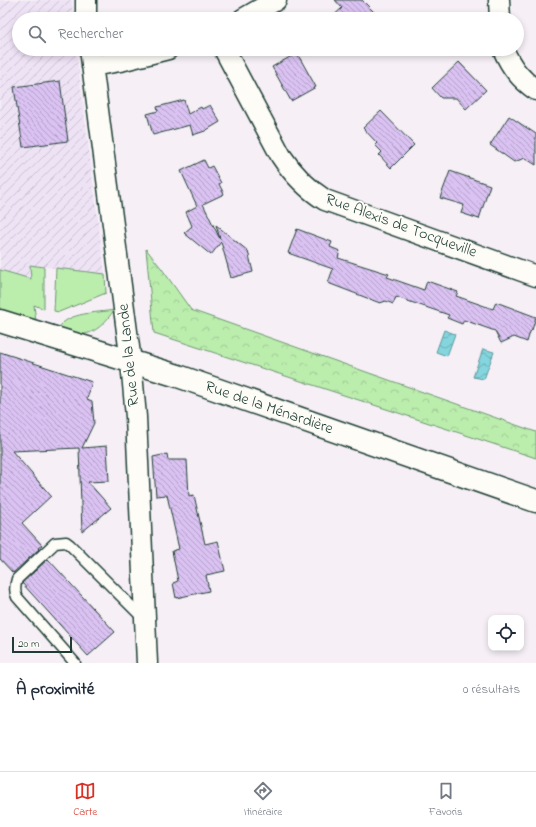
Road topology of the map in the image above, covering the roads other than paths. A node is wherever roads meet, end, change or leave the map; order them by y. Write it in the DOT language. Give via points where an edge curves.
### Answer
graph roads {
  1 [pos="86,0"];
  2 [pos="276,0"];
  3 [pos="499,0"];
  4 [pos="86,12"];
  5 [pos="255,12"];
  6 [pos="500,12"];
  7 [pos="140,56"];
  8 [pos="228,56"];
  9 [pos="506,56"];
  10 [pos="91,58"];
  11 [pos="536,90"];
  12 [pos="536,276"];
  13 [pos="0,321"];
  14 [pos="131,362"];
  15 [pos="536,501"];
  16 [pos="145,619"];
  17 [pos="75,663"];
  18 [pos="147,663"];
  1 -- 4 [label="street"];
  2 -- 5 [label="street"];
  3 -- 6 [label="street"];
  7 -- 10 [label="street" via="120,61"];
  8 -- 12 [label="street, Rue Alexis de Tocqueville" via="289,169 312,192 325,200"];
  9 -- 11 [label="street" via="516,74"];
  10 -- 14 [label="street, Rue de la Lande"];
  13 -- 14 [label="main road, Rue de la Ménardière"];
  14 -- 15 [label="main road, Rue de la Ménardière" via="178,376"];
  14 -- 16 [label="street, Rue de la Lande" via="136,417"];
  16 -- 17 [label="lane" via="70,545 66,542 55,543 17,579 16,594"];
  16 -- 18 [label="street, Rue de la Lande"];
}
